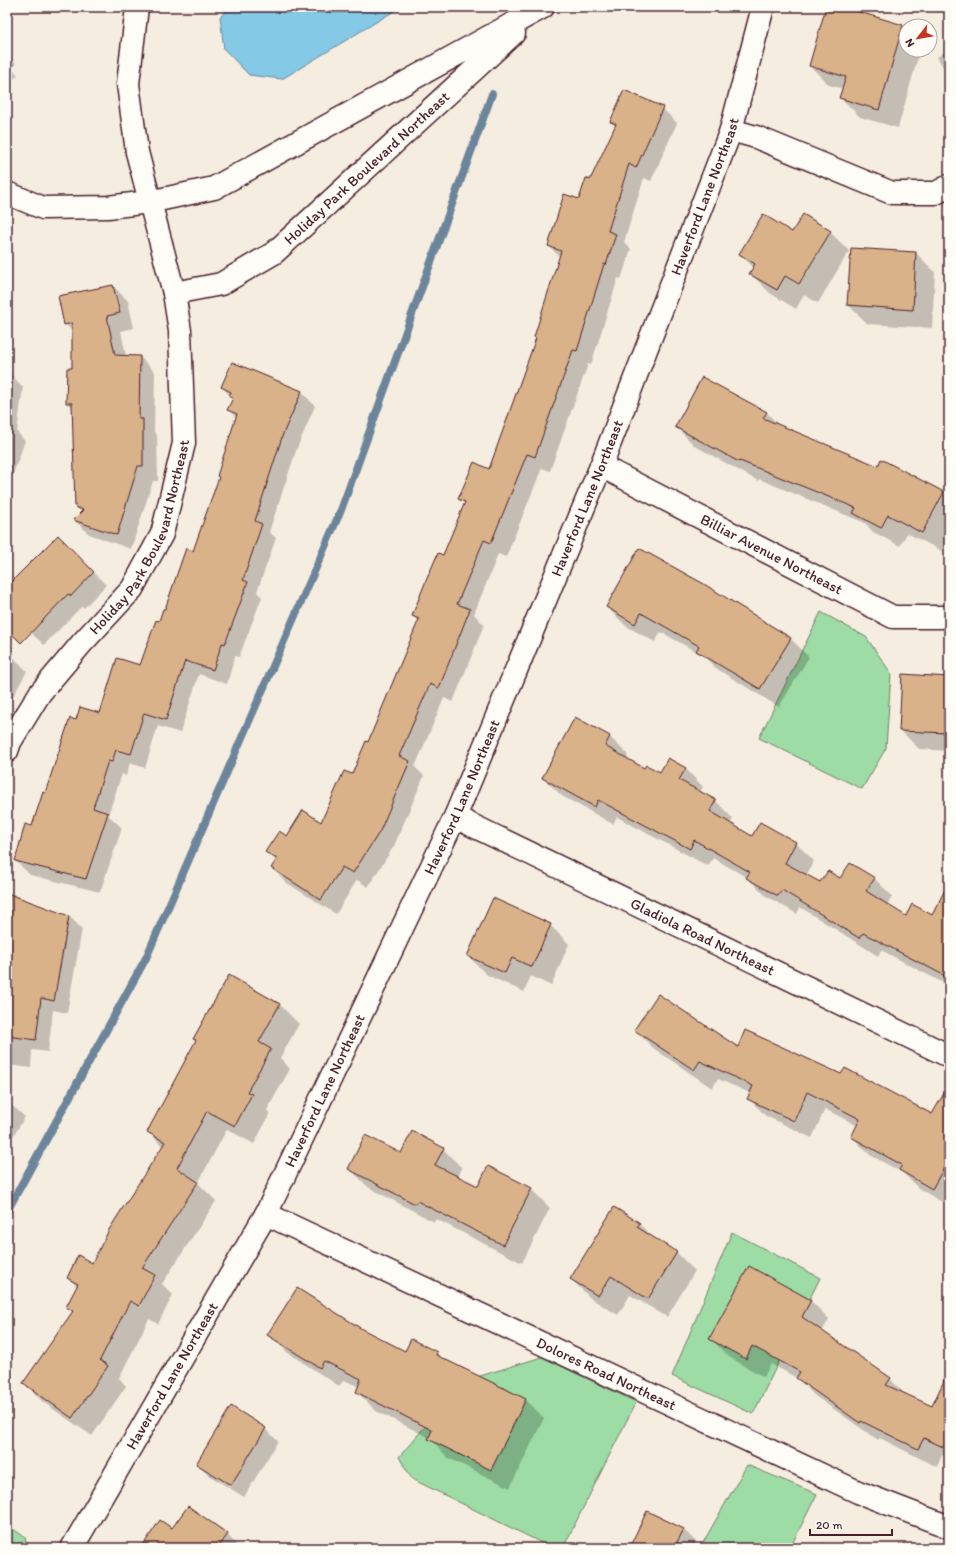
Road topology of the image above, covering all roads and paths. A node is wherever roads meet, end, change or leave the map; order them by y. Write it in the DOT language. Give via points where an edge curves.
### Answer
graph roads {
  1 [pos="137,7"];
  2 [pos="763,7"];
  3 [pos="541,8"];
  4 [pos="731,130"];
  5 [pos="949,186"];
  6 [pos="7,193"];
  7 [pos="149,202"];
  8 [pos="174,293"];
  9 [pos="601,466"];
  10 [pos="949,617"];
  11 [pos="7,751"];
  12 [pos="455,817"];
  13 [pos="949,1056"];
  14 [pos="266,1214"];
  15 [pos="949,1527"];
  16 [pos="72,1548"];
  1 -- 7 [label="street" via="128,84 137,152"];
  2 -- 4 [label="street, Haverford Lane Northeast"];
  3 -- 7 [label="street, Holiday Park Boulevard Northeast" via="214,188"];
  3 -- 8 [label="street, Holiday Park Boulevard Northeast" via="274,253 221,284"];
  4 -- 5 [label="street" via="756,137 892,192 936,193"];
  4 -- 9 [label="street, Haverford Lane Northeast"];
  6 -- 7 [label="street, Holiday Park Boulevard Northeast" via="43,208 108,207"];
  7 -- 8 [label="street, Holiday Park Boulevard Northeast"];
  8 -- 11 [label="street, Holiday Park Boulevard Northeast" via="180,331 184,443 162,534 132,589 40,693"];
  9 -- 10 [label="street, Billiar Avenue Northeast" via="893,617"];
  9 -- 12 [label="street, Haverford Lane Northeast"];
  12 -- 13 [label="street, Gladiola Road Northeast"];
  12 -- 14 [label="street, Haverford Lane Northeast"];
  14 -- 15 [label="street, Dolores Road Northeast" via="858,1492"];
  14 -- 16 [label="street, Haverford Lane Northeast"];
}
